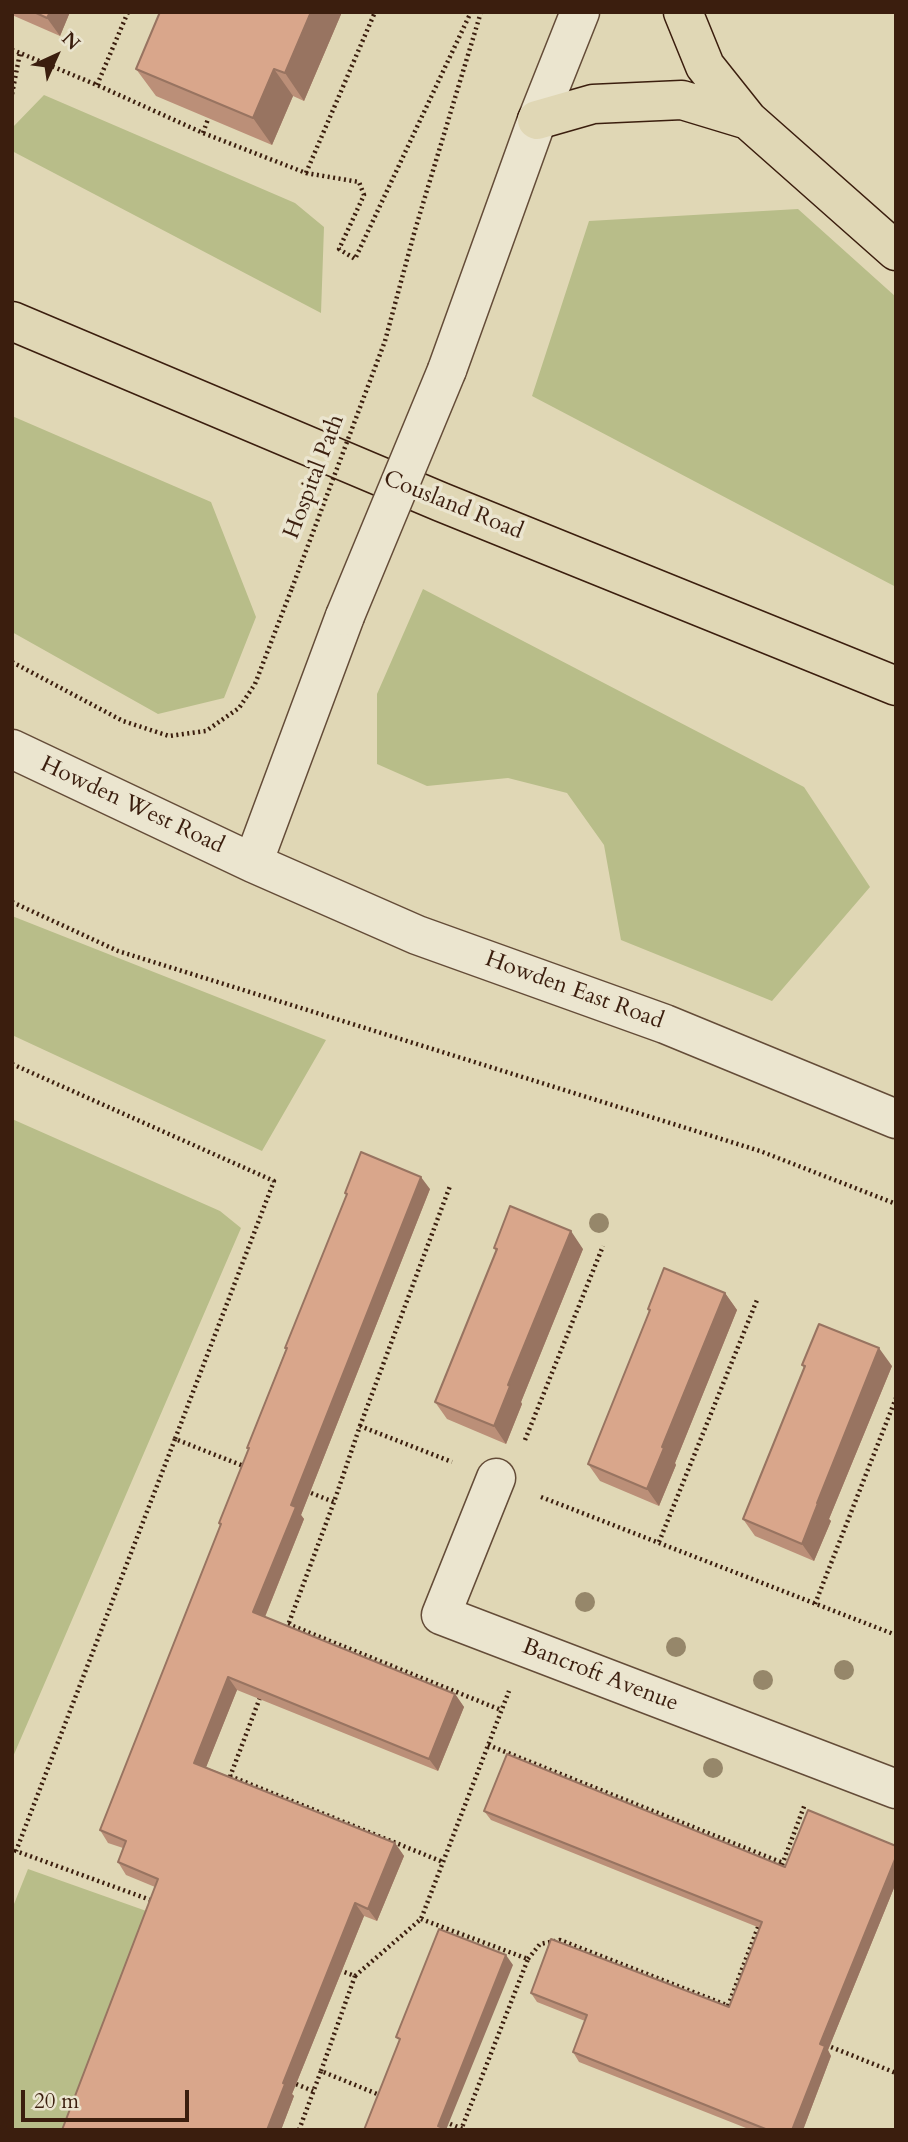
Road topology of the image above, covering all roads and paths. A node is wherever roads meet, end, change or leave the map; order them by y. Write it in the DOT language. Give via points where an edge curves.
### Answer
graph roads {
  1 [pos="128,12"];
  2 [pos="375,12"];
  3 [pos="471,12"];
  4 [pos="481,12"];
  5 [pos="580,12"];
  6 [pos="683,12"];
  7 [pos="12,50"];
  8 [pos="20,53"];
  9 [pos="97,85"];
  10 [pos="12,94"];
  11 [pos="208,119"];
  12 [pos="537,120"];
  13 [pos="748,120"];
  14 [pos="203,133"];
  15 [pos="306,173"];
  16 [pos="896,251"];
  17 [pos="12,321"];
  18 [pos="12,662"];
  19 [pos="896,686"];
  20 [pos="12,749"];
  21 [pos="253,863"];
  22 [pos="12,902"];
  23 [pos="12,1064"];
  24 [pos="896,1119"];
  25 [pos="450,1186"];
  26 [pos="896,1204"];
  27 [pos="603,1246"];
  28 [pos="757,1300"];
  29 [pos="896,1398"];
  30 [pos="360,1426"];
  31 [pos="175,1439"];
  32 [pos="248,1468"];
  33 [pos="501,1481"];
  34 [pos="297,1488"];
  35 [pos="334,1503"];
  36 [pos="659,1543"];
  37 [pos="814,1604"];
  38 [pos="288,1624"];
  39 [pos="896,1635"];
  40 [pos="283,1637"];
  41 [pos="526,1647"];
  42 [pos="264,1687"];
  43 [pos="501,1710"];
  44 [pos="488,1745"];
  45 [pos="821,1761"];
  46 [pos="230,1776"];
  47 [pos="226,1788"];
  48 [pos="896,1789"];
  49 [pos="443,1862"];
  50 [pos="783,1863"];
  51 [pos="778,1876"];
  52 [pos="168,1906"];
  53 [pos="763,1915"];
  54 [pos="421,1919"];
  55 [pos="528,1959"];
  56 [pos="330,1966"];
  57 [pos="355,1976"];
  58 [pos="728,2006"];
  59 [pos="741,2011"];
  60 [pos="818,2042"];
  61 [pos="321,2071"];
  62 [pos="896,2073"];
  63 [pos="289,2081"];
  64 [pos="313,2091"];
  65 [pos="385,2097"];
  66 [pos="436,2118"];
  67 [pos="462,2129"];
  68 [pos="299,2130"];
  1 -- 9 [label="path"];
  2 -- 15 [label="path"];
  3 -- 15 [label="path" via="355,259 339,249 364,195 359,182"];
  4 -- 18 [label="path, Hospital Path, bridge" via="385,341 255,684 239,708 206,732 169,736 123,721"];
  5 -- 12 [label="street"];
  6 -- 13 [label="main road" via="705,66"];
  7 -- 8 [label="path"];
  8 -- 9 [label="path"];
  8 -- 10 [label="path"];
  9 -- 14 [label="path"];
  11 -- 14 [label="path"];
  12 -- 13 [label="main road" via="593,104 682,100"];
  12 -- 21 [label="street, bridge" via="447,370 345,616"];
  13 -- 16 [label="main road"];
  14 -- 15 [label="path"];
  17 -- 19 [label="main road, Cousland Road" via="441,502"];
  20 -- 21 [label="street, Howden West Road"];
  21 -- 24 [label="street, Howden East Road" via="417,935 665,1024"];
  22 -- 26 [label="path" via="118,951 760,1151"];
  23 -- 31 [label="path" via="274,1181"];
  25 -- 30 [label="path"];
  27 -- 33 [label="path"];
  28 -- 36 [label="path"];
  29 -- 37 [label="path"];
  30 -- 33 [label="path"];
  30 -- 35 [label="path"];
  31 -- 32 [label="path"];
  31 -- 52 [label="path" via="16,1852"];
  33 -- 36 [label="path"];
  33 -- 41 [label="street, Bancroft Avenue" via="441,1615"];
  34 -- 35 [label="path"];
  35 -- 38 [label="path"];
  36 -- 37 [label="path"];
  37 -- 39 [label="path"];
  38 -- 40 [label="path"];
  38 -- 43 [label="path"];
  41 -- 43 [label="path"];
  41 -- 45 [label="street, Bancroft Avenue"];
  42 -- 46 [label="path"];
  43 -- 44 [label="path"];
  44 -- 49 [label="path"];
  44 -- 50 [label="path"];
  45 -- 48 [label="street, Bancroft Avenue"];
  45 -- 50 [label="path"];
  46 -- 47 [label="path"];
  46 -- 49 [label="path"];
  49 -- 54 [label="path"];
  50 -- 51 [label="path"];
  53 -- 58 [label="path"];
  54 -- 55 [label="path"];
  54 -- 57 [label="path"];
  55 -- 58 [label="path" via="540,1944 560,1940"];
  55 -- 67 [label="path"];
  56 -- 57 [label="path"];
  57 -- 61 [label="path"];
  58 -- 59 [label="path"];
  60 -- 62 [label="path"];
  61 -- 64 [label="path"];
  61 -- 65 [label="path"];
  63 -- 64 [label="path"];
  64 -- 68 [label="path"];
  66 -- 67 [label="path"];
}
